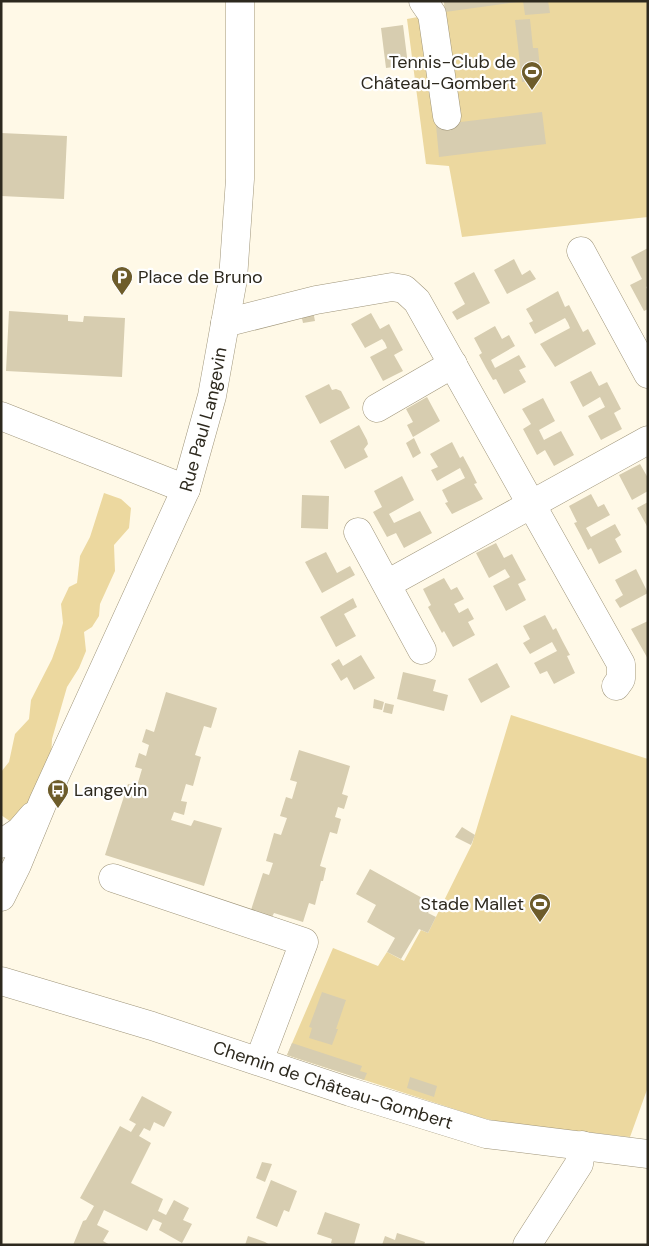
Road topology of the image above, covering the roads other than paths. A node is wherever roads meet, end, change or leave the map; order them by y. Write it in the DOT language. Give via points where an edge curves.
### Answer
graph roads {
  1 [pos="241,1"];
  2 [pos="423,1"];
  3 [pos="446,116"];
  4 [pos="581,251"];
  5 [pos="225,323"];
  6 [pos="453,364"];
  7 [pos="648,374"];
  8 [pos="376,408"];
  9 [pos="1,416"];
  10 [pos="648,440"];
  11 [pos="186,489"];
  12 [pos="532,503"];
  13 [pos="358,532"];
  14 [pos="387,584"];
  15 [pos="422,650"];
  16 [pos="616,686"];
  17 [pos="41,808"];
  18 [pos="1,844"];
  19 [pos="112,878"];
  20 [pos="1,897"];
  21 [pos="1,959"];
  22 [pos="12,984"];
  23 [pos="259,1061"];
  24 [pos="582,1146"];
  25 [pos="648,1154"];
  26 [pos="527,1245"];
  1 -- 5 [label="street, Rue Paul Langevin" via="240,179 233,279"];
  2 -- 3 [label="street" via="432,14"];
  4 -- 7 [label="street"];
  5 -- 6 [label="street" via="316,300 392,287 404,289 417,301"];
  5 -- 11 [label="street, Rue Paul Langevin" via="212,396"];
  6 -- 8 [label="street"];
  6 -- 12 [label="street"];
  9 -- 11 [label="street"];
  10 -- 12 [label="street"];
  11 -- 17 [label="street, Rue Paul Langevin"];
  12 -- 14 [label="street"];
  12 -- 16 [label="street" via="621,664 621,679"];
  13 -- 14 [label="street"];
  14 -- 15 [label="street"];
  17 -- 18 [label="street, Rue Paul Langevin" via="20,831"];
  17 -- 20 [label="street, Rue Paul Langevin"];
  19 -- 23 [label="street" via="304,942"];
  21 -- 22 [label="street, Chemin de Château-Gombert"];
  22 -- 23 [label="street, Chemin de Château-Gombert"];
  23 -- 24 [label="street, Chemin de Château-Gombert" via="486,1134"];
  24 -- 25 [label="street, Chemin de Château-Gombert"];
  24 -- 26 [label="street" via="579,1164"];
}
